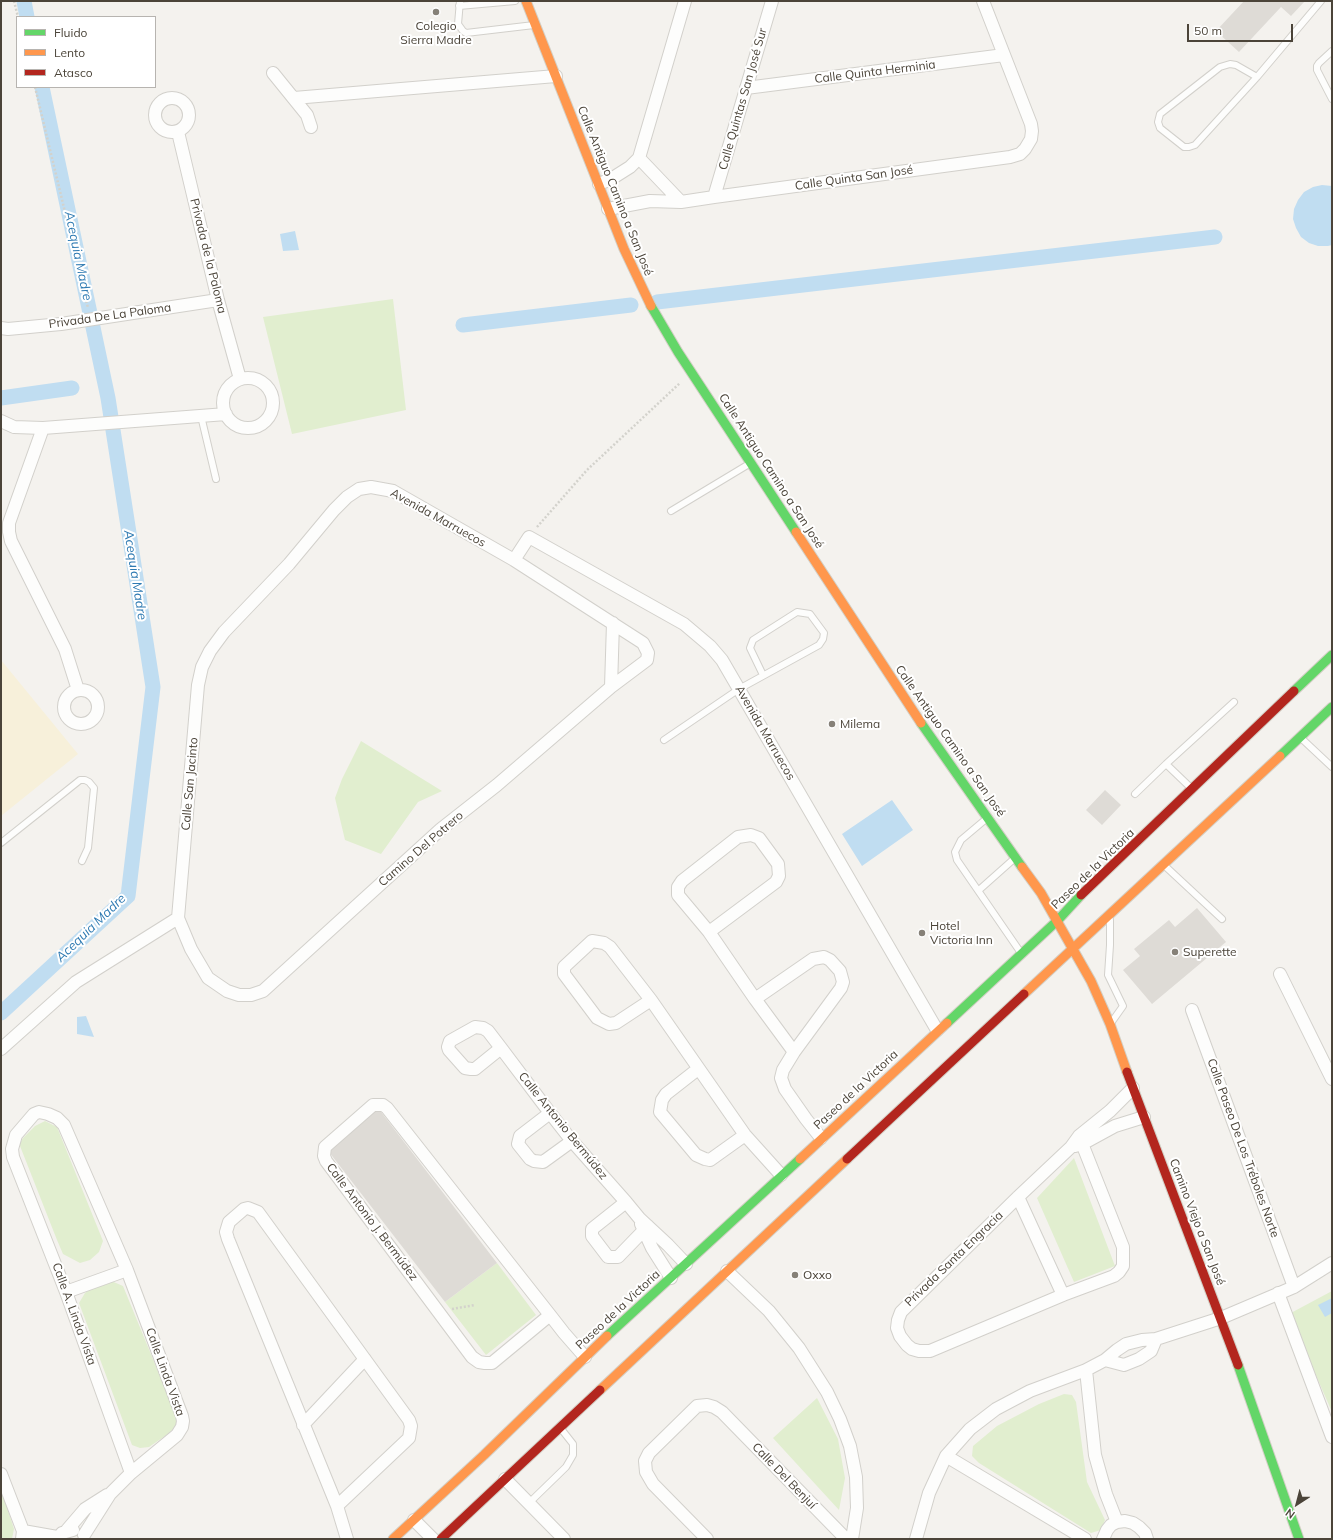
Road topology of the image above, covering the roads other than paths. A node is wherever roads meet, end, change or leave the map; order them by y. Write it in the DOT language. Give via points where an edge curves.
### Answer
graph roads {
  1 [pos="523,1"];
  2 [pos="685,1"];
  3 [pos="772,1"];
  4 [pos="983,1"];
  5 [pos="1321,1"];
  6 [pos="459,3"];
  7 [pos="536,25"];
  8 [pos="1332,52"];
  9 [pos="1004,55"];
  10 [pos="273,73"];
  11 [pos="556,76"];
  12 [pos="1258,77"];
  13 [pos="746,88"];
  14 [pos="294,98"];
  15 [pos="1332,99"];
  16 [pos="311,127"];
  17 [pos="178,132"];
  18 [pos="639,158"];
  19 [pos="599,184"];
  20 [pos="714,197"];
  21 [pos="681,202"];
  22 [pos="608,209"];
  23 [pos="218,300"];
  24 [pos="1,328"];
  25 [pos="240,379"];
  26 [pos="226,414"];
  27 [pos="201,416"];
  28 [pos="1,421"];
  29 [pos="43,428"];
  30 [pos="750,463"];
  31 [pos="216,479"];
  32 [pos="359,489"];
  33 [pos="671,511"];
  34 [pos="514,560"];
  35 [pos="613,623"];
  36 [pos="1332,655"];
  37 [pos="647,660"];
  38 [pos="763,675"];
  39 [pos="611,687"];
  40 [pos="739,689"];
  41 [pos="78,690"];
  42 [pos="1234,702"];
  43 [pos="1332,707"];
  44 [pos="1300,737"];
  45 [pos="664,740"];
  46 [pos="1166,764"];
  47 [pos="1332,767"];
  48 [pos="1192,789"];
  49 [pos="1135,794"];
  50 [pos="987,817"];
  51 [pos="1,843"];
  52 [pos="1016,857"];
  53 [pos="82,861"];
  54 [pos="1164,865"];
  55 [pos="979,890"];
  56 [pos="1110,914"];
  57 [pos="178,918"];
  58 [pos="1222,919"];
  59 [pos="1058,920"];
  60 [pos="709,932"];
  61 [pos="1073,948"];
  62 [pos="1022,954"];
  63 [pos="1280,974"];
  64 [pos="754,999"];
  65 [pos="651,1000"];
  66 [pos="1192,1010"];
  67 [pos="1110,1024"];
  68 [pos="937,1030"];
  69 [pos="501,1048"];
  70 [pos="1,1049"];
  71 [pos="794,1052"];
  72 [pos="698,1069"];
  73 [pos="1332,1079"];
  74 [pos="1133,1088"];
  75 [pos="550,1113"];
  76 [pos="1144,1117"];
  77 [pos="745,1135"];
  78 [pos="821,1138"];
  79 [pos="572,1141"];
  80 [pos="1077,1143"];
  81 [pos="13,1157"];
  82 [pos="781,1175"];
  83 [pos="1018,1197"];
  84 [pos="626,1202"];
  85 [pos="644,1226"];
  86 [pos="1332,1263"];
  87 [pos="686,1264"];
  88 [pos="127,1270"];
  89 [pos="727,1271"];
  90 [pos="671,1278"];
  91 [pos="1294,1286"];
  92 [pos="66,1292"];
  93 [pos="1278,1293"];
  94 [pos="1063,1295"];
  95 [pos="550,1315"];
  96 [pos="1221,1318"];
  97 [pos="1156,1339"];
  98 [pos="585,1357"];
  99 [pos="365,1359"];
  100 [pos="1105,1360"];
  101 [pos="1086,1370"];
  102 [pos="303,1424"];
  103 [pos="560,1427"];
  104 [pos="1332,1437"];
  105 [pos="946,1456"];
  106 [pos="131,1473"];
  107 [pos="1,1474"];
  108 [pos="505,1479"];
  109 [pos="110,1494"];
  110 [pos="529,1503"];
  111 [pos="337,1506"];
  112 [pos="414,1520"];
  113 [pos="1117,1522"];
  114 [pos="23,1535"];
  115 [pos="60,1536"];
  116 [pos="85,1537"];
  117 [pos="347,1539"];
  118 [pos="393,1539"];
  119 [pos="433,1539"];
  120 [pos="441,1539"];
  121 [pos="564,1539"];
  122 [pos="707,1539"];
  123 [pos="846,1539"];
  124 [pos="852,1539"];
  125 [pos="916,1539"];
  126 [pos="1085,1539"];
  127 [pos="1102,1539"];
  128 [pos="1147,1539"];
  129 [pos="1299,1539"];
  1 -- 6 [label="lane"];
  1 -- 7 [label="main road, Calle Antiguo Camino a San José"];
  2 -- 18 [label="street"];
  3 -- 13 [label="street, Calle Quintas San José Sur"];
  4 -- 9 [label="street"];
  5 -- 12 [label="lane"];
  6 -- 7 [label="lane" via="458,24 466,33"];
  7 -- 11 [label="main road, Calle Antiguo Camino a San José"];
  8 -- 15 [label="lane" via="1318,63 1317,70"];
  9 -- 13 [label="street, Calle Quinta Herminia"];
  9 -- 20 [label="street, Calle Quinta San José" via="1031,124 1031,139 1020,154"];
  10 -- 14 [label="street"];
  11 -- 14 [label="street"];
  11 -- 19 [label="main road, Calle Antiguo Camino a San José"];
  12 -- 12 [label="lane" via="1236,65 1220,67 1160,114 1160,128 1180,145 1195,145"];
  13 -- 20 [label="street, Calle Quintas San José Sur"];
  14 -- 16 [label="street" via="307,115"];
  17 -- 23 [label="street, Privada de la Paloma"];
  18 -- 19 [label="street" via="630,167"];
  18 -- 21 [label="street"];
  19 -- 22 [label="main road, Calle Antiguo Camino a San José"];
  20 -- 21 [label="street, Calle Quinta San José"];
  21 -- 22 [label="street, Calle Quinta San José" via="650,201"];
  22 -- 30 [label="main road, Calle Antiguo Camino a San José" via="645,295 678,352"];
  23 -- 24 [label="street, Privada De La Paloma" via="61,324 8,330"];
  23 -- 25 [label="street, Privada de la Paloma"];
  25 -- 26 [label="street" via="232,383 225,394 223,406"];
  25 -- 26 [label="street" via="256,379 263,382 272,396 271,412 261,424 254,427 238,425"];
  26 -- 27 [label="street"];
  27 -- 29 [label="street"];
  27 -- 31 [label="lane"];
  28 -- 29 [label="street" via="14,428"];
  29 -- 41 [label="street" via="9,523 10,541 65,649"];
  30 -- 33 [label="lane"];
  30 -- 50 [label="main road, Calle Antiguo Camino a San José" via="930,737"];
  32 -- 34 [label="street, Avenida Marruecos" via="370,487 393,491"];
  32 -- 57 [label="street, Calle San Jacinto" via="334,510 290,564 224,632 202,667 198,685"];
  34 -- 35 [label="street, Avenida Marruecos"];
  34 -- 40 [label="street, Avenida Marruecos" via="530,537 684,624 722,660"];
  35 -- 37 [label="street, Avenida Marruecos" via="643,642 648,653"];
  35 -- 39 [label="street"];
  36 -- 48 [label="main road, Paseo de la Victoria"];
  37 -- 39 [label="street, Camino Del Potrero"];
  38 -- 38 [label="lane" via="819,645 824,634 810,614 797,612 753,640 750,648"];
  38 -- 40 [label="lane"];
  39 -- 57 [label="street, Camino Del Potrero" via="497,785 441,829 263,991 239,995 226,991 208,978 191,950"];
  40 -- 45 [label="lane"];
  40 -- 68 [label="street, Avenida Marruecos"];
  42 -- 46 [label="lane"];
  43 -- 44 [label="main road"];
  44 -- 47 [label="lane"];
  44 -- 54 [label="main road"];
  46 -- 48 [label="lane"];
  46 -- 49 [label="lane"];
  48 -- 59 [label="main road, Paseo de la Victoria"];
  50 -- 52 [label="main road, Calle Antiguo Camino a San José"];
  50 -- 55 [label="lane" via="960,840 955,852 957,860"];
  51 -- 53 [label="lane" via="80,780 85,780 94,788 88,848"];
  52 -- 55 [label="lane"];
  52 -- 59 [label="main road, Calle Antiguo Camino a San José"];
  54 -- 56 [label="main road"];
  54 -- 58 [label="lane"];
  55 -- 62 [label="lane"];
  56 -- 61 [label="main road"];
  56 -- 67 [label="lane" via="1108,975 1123,1006"];
  57 -- 70 [label="street" via="76,982"];
  59 -- 61 [label="main road, Camino Viejo a San José"];
  59 -- 62 [label="main road, Paseo de la Victoria"];
  60 -- 60 [label="street" via="678,895 679,884 738,837 751,835 759,838 778,864 776,882"];
  60 -- 64 [label="street"];
  61 -- 67 [label="main road, Camino Viejo a San José" via="1092,981"];
  61 -- 89 [label="main road"];
  62 -- 68 [label="main road, Paseo de la Victoria"];
  63 -- 73 [label="street"];
  64 -- 71 [label="street"];
  64 -- 71 [label="street" via="813,959 830,960 840,971 843,982 840,988"];
  65 -- 65 [label="street" via="616,1023 609,1024 598,1018 564,974 564,967 592,941 604,943 610,947"];
  65 -- 72 [label="street"];
  66 -- 91 [label="street, Calle Paseo De Los Tréboles Norte"];
  67 -- 74 [label="main road, Camino Viejo a San José"];
  68 -- 78 [label="main road, Paseo de la Victoria"];
  69 -- 69 [label="street, Calle Antonio Bermúdez" via="488,1030 475,1027 450,1041 448,1050 465,1068 474,1069"];
  69 -- 75 [label="street, Calle Antonio Bermúdez"];
  71 -- 78 [label="street" via="781,1078 785,1089"];
  72 -- 77 [label="street"];
  72 -- 77 [label="street" via="666,1094 660,1112 696,1155 705,1159 710,1160"];
  74 -- 76 [label="main road, Camino Viejo a San José"];
  74 -- 80 [label="street, Privada Santa Engracia"];
  75 -- 79 [label="street, Calle Antonio Bermúdez"];
  75 -- 79 [label="street" via="520,1136 518,1144 534,1162 543,1162"];
  76 -- 80 [label="street, Privada Santa Engracia" via="1115,1126"];
  76 -- 96 [label="main road, Camino Viejo a San José"];
  77 -- 82 [label="street"];
  78 -- 82 [label="main road, Paseo de la Victoria"];
  79 -- 84 [label="street, Calle Antonio Bermúdez"];
  80 -- 83 [label="street, Privada Santa Engracia"];
  80 -- 94 [label="street, Privada Santa Engracia" via="1124,1247 1123,1266 1114,1276"];
  81 -- 88 [label="street, Calle Linda Vista" via="13,1141 34,1114 39,1112 57,1118 64,1125"];
  81 -- 92 [label="street, Calle A. Linda Vista"];
  82 -- 87 [label="main road, Paseo de la Victoria"];
  83 -- 94 [label="street"];
  83 -- 94 [label="street, Privada Santa Engracia" via="901,1312 897,1328 900,1336 912,1349 930,1351"];
  84 -- 85 [label="street, Calle Antonio Bermúdez"];
  84 -- 85 [label="street" via="594,1226 592,1236 608,1257 615,1258"];
  85 -- 87 [label="street, Calle Antonio Bermúdez"];
  85 -- 90 [label="street, Calle Antonio Bermúdez"];
  86 -- 91 [label="street"];
  87 -- 90 [label="main road, Paseo de la Victoria"];
  88 -- 92 [label="street"];
  88 -- 106 [label="street, Calle Linda Vista" via="183,1421 176,1435"];
  89 -- 103 [label="main road"];
  89 -- 124 [label="street" via="769,1311 800,1348 834,1406 850,1446 856,1477 857,1508"];
  90 -- 98 [label="main road, Paseo de la Victoria"];
  91 -- 93 [label="street"];
  92 -- 106 [label="street, Calle A. Linda Vista"];
  93 -- 96 [label="street"];
  93 -- 104 [label="street"];
  95 -- 95 [label="street, Calle Antonio J. Bermúdez" via="383,1105 373,1105 324,1148 324,1156 472,1357 479,1362 492,1363"];
  95 -- 98 [label="street, Calle Antonio J. Bermúdez"];
  96 -- 97 [label="street"];
  96 -- 129 [label="main road, Camino Viejo a San José"];
  97 -- 100 [label="street" via="1126,1344"];
  97 -- 100 [label="street" via="1151,1351 1139,1359 1124,1365"];
  98 -- 112 [label="main road, Paseo de la Victoria"];
  99 -- 102 [label="street"];
  99 -- 102 [label="street" via="258,1212 244,1209 229,1222 226,1232 228,1239"];
  99 -- 111 [label="street" via="409,1420 411,1432 409,1438"];
  100 -- 101 [label="street"];
  101 -- 105 [label="street" via="1030,1391 996,1408 970,1429"];
  101 -- 113 [label="street" via="1094,1454"];
  102 -- 111 [label="street"];
  103 -- 108 [label="main road"];
  103 -- 110 [label="lane" via="573,1444 573,1454 566,1467"];
  105 -- 125 [label="street" via="929,1493"];
  105 -- 126 [label="street"];
  106 -- 109 [label="street, Calle Linda Vista"];
  107 -- 114 [label="street"];
  108 -- 110 [label="street"];
  108 -- 120 [label="main road"];
  109 -- 115 [label="street, Calle Linda Vista" via="85,1509"];
  109 -- 116 [label="street, Calle Linda Vista"];
  110 -- 121 [label="street"];
  111 -- 117 [label="street"];
  112 -- 118 [label="main road, Paseo de la Victoria"];
  112 -- 119 [label="street"];
  113 -- 127 [label="street" via="1106,1530"];
  113 -- 128 [label="street" via="1133,1523 1140,1527"];
  114 -- 115 [label="street"];
  115 -- 116 [label="street" via="73,1530"];
  122 -- 123 [label="street, Calle Del Benjuí" via="653,1484 646,1472 649,1453 697,1406 707,1405 722,1412"];
}
